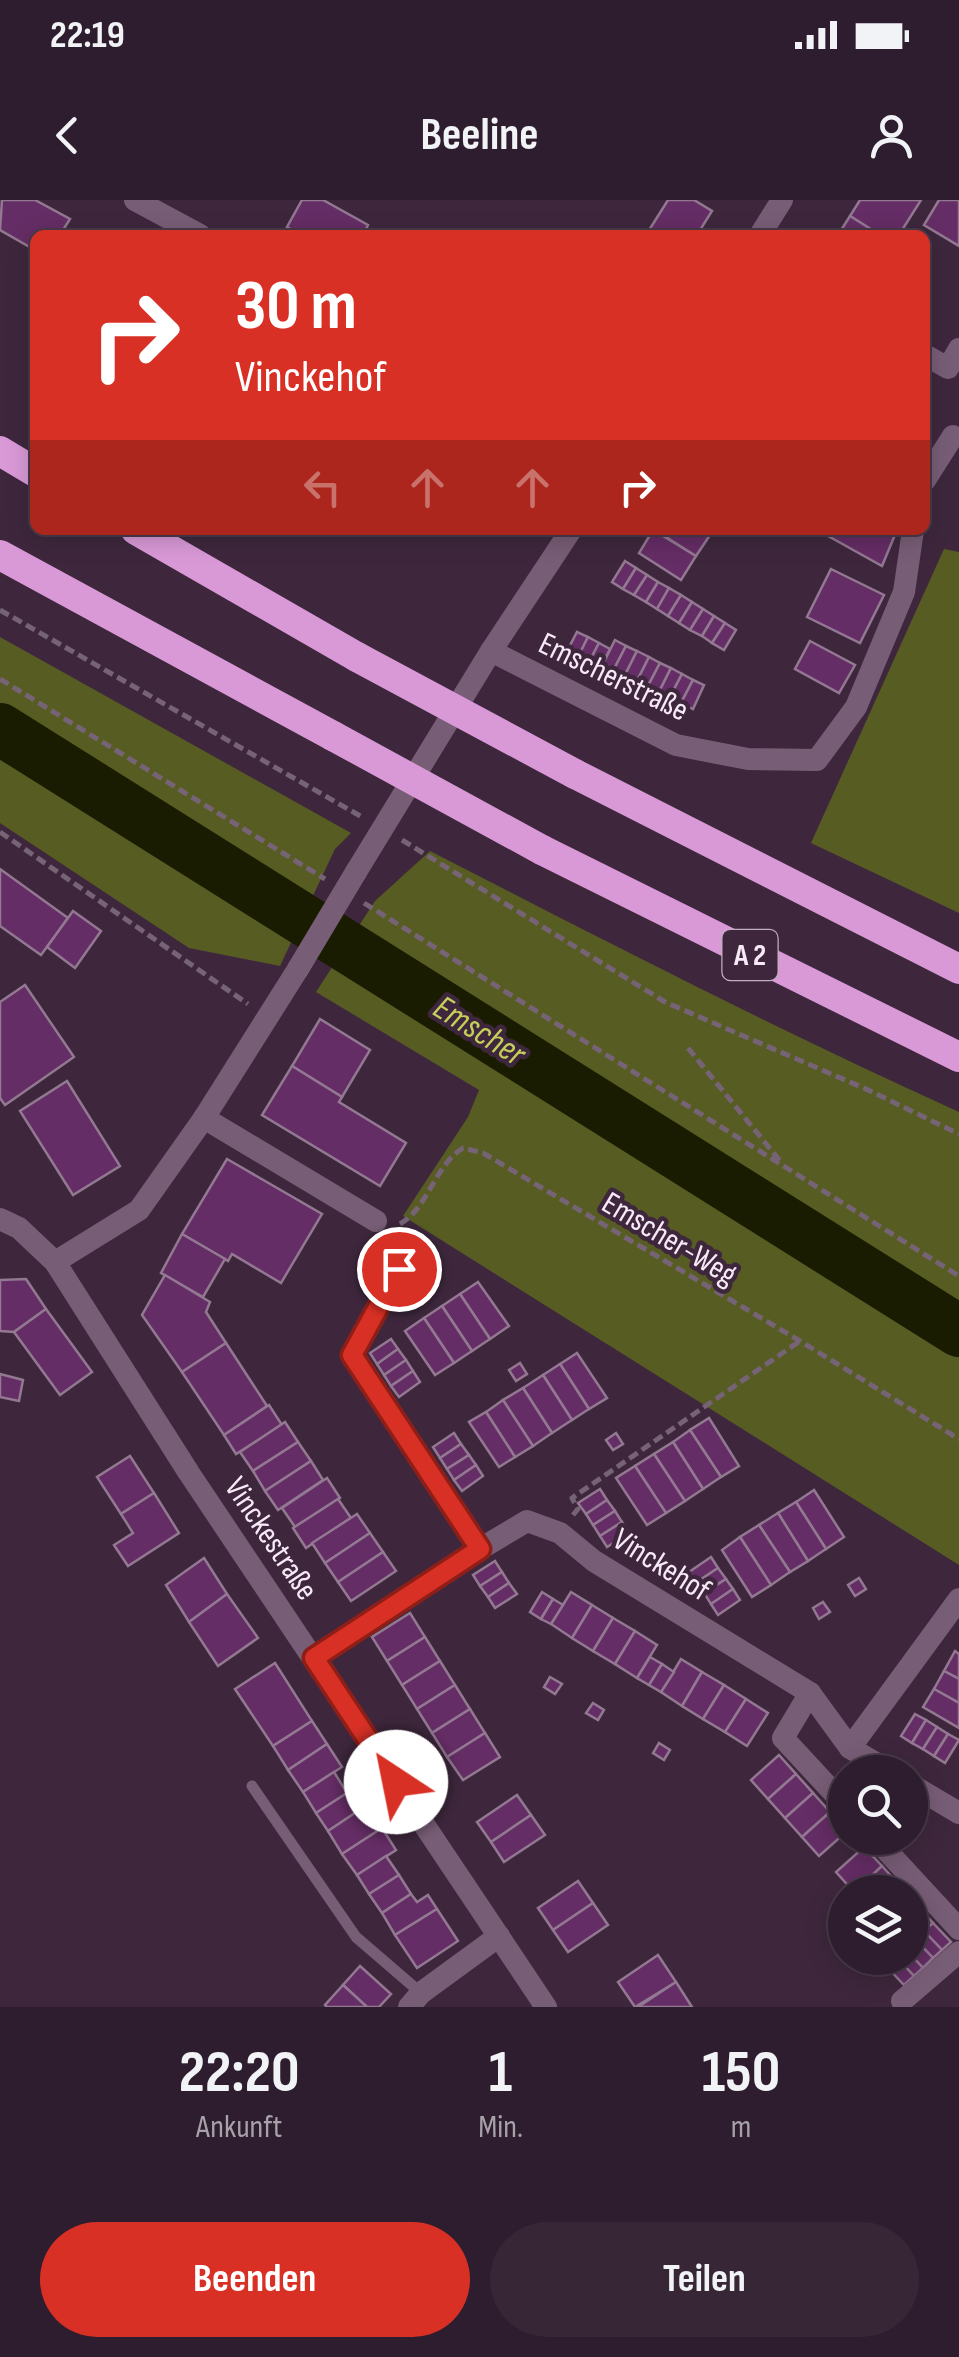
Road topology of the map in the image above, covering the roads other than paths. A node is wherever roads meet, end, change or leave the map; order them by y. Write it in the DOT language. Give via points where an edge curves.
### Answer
graph roads {
  1 [pos="135,200"];
  2 [pos="782,200"];
  3 [pos="191,230"];
  4 [pos="763,230"];
  5 [pos="959,349"];
  6 [pos="930,357"];
  7 [pos="953,436"];
  8 [pos="0,452"];
  9 [pos="30,469"];
  10 [pos="930,472"];
  11 [pos="145,535"];
  12 [pos="567,535"];
  13 [pos="912,535"];
  14 [pos="0,555"];
  15 [pos="490,651"];
  16 [pos="959,969"];
  17 [pos="959,1057"];
  18 [pos="204,1118"];
  19 [pos="0,1219"];
  20 [pos="376,1221"];
  21 [pos="55,1262"];
  22 [pos="399,1269"];
  23 [pos="480,1549"];
  24 [pos="959,1599"];
  25 [pos="314,1658"];
  26 [pos="810,1693"];
  27 [pos="850,1748"];
  28 [pos="862,1755"];
  29 [pos="252,1786"];
  30 [pos="828,1787"];
  31 [pos="928,1795"];
  32 [pos="959,1814"];
  33 [pos="891,1855"];
  34 [pos="959,1929"];
  35 [pos="499,1936"];
  36 [pos="959,1952"];
  37 [pos="415,2000"];
  38 [pos="902,2001"];
  39 [pos="546,2007"];
  1 -- 3 [label="street"];
  2 -- 4 [label="street"];
  5 -- 6 [label="street" via="948,368"];
  7 -- 10 [label="street"];
  8 -- 9 [label="highway"];
  11 -- 16 [label="highway, A 2, bridge" via="575,774"];
  12 -- 15 [label="street, Emscherstraße"];
  13 -- 15 [label="street, Emscherstraße" via="904,592 856,708 816,760 748,759 676,745"];
  14 -- 17 [label="highway, A 2, bridge" via="542,850"];
  15 -- 18 [label="street, Emscherstraße, bridge"];
  18 -- 20 [label="street"];
  18 -- 21 [label="street, Emscherstraße" via="139,1210"];
  19 -- 21 [label="street, Vinckestraße"];
  21 -- 25 [label="street, Vinckestraße"];
  22 -- 23 [label="street" via="352,1355"];
  23 -- 25 [label="street"];
  23 -- 26 [label="street, Vinckehof" via="527,1521 560,1533 594,1561"];
  24 -- 27 [label="street"];
  25 -- 35 [label="street, Vinckestraße"];
  26 -- 27 [label="street, Vinckehof"];
  26 -- 30 [label="street" via="783,1738"];
  27 -- 28 [label="street, Vinckehof"];
  29 -- 37 [label="lane" via="356,1937"];
  31 -- 32 [label="street"];
  33 -- 34 [label="street"];
  35 -- 37 [label="street"];
  35 -- 39 [label="street, Vinckestraße"];
  36 -- 38 [label="street"];
}
